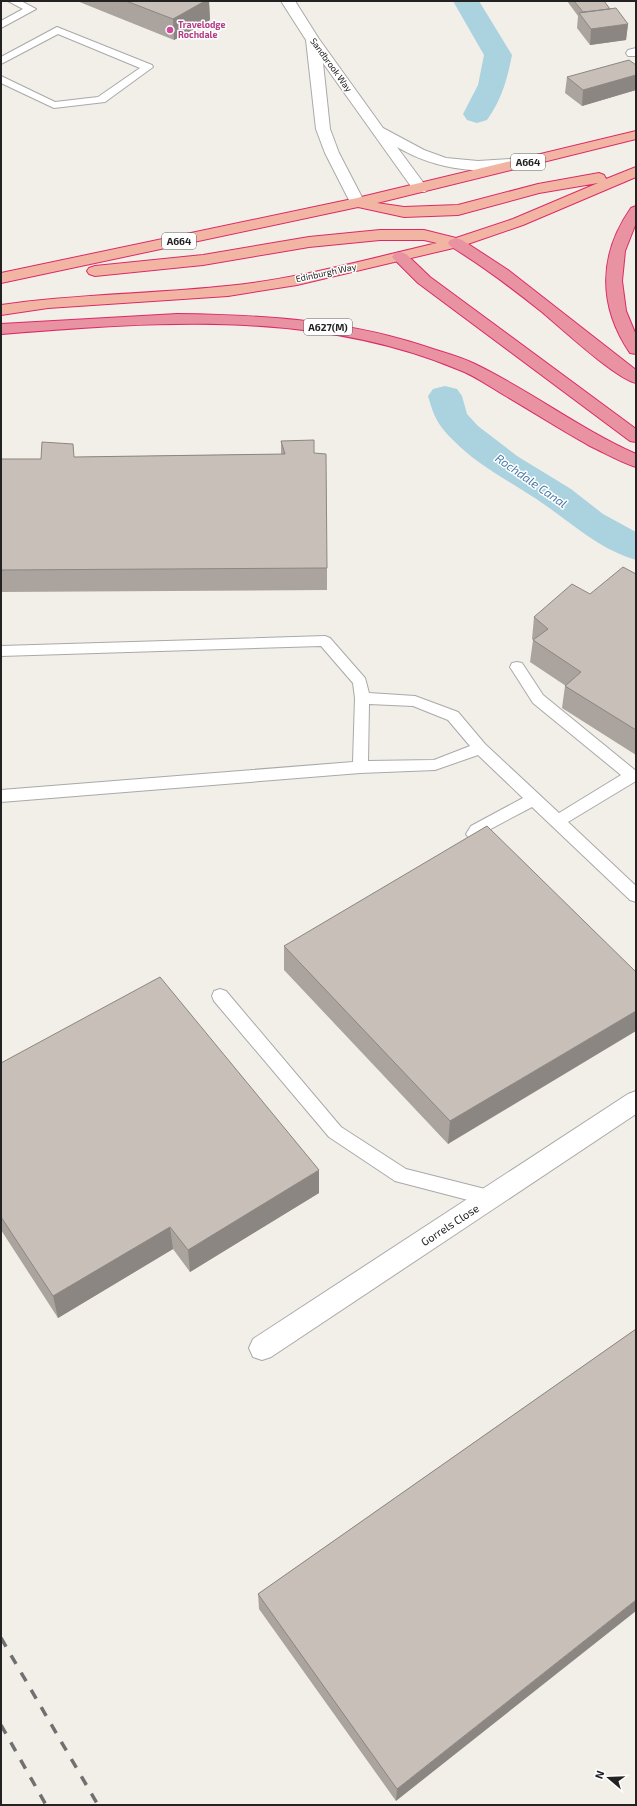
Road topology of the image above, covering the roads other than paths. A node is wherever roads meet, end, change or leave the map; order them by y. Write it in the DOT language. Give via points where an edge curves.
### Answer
graph roads {
  1 [pos="12,1"];
  2 [pos="288,1"];
  3 [pos="1,25"];
  4 [pos="313,40"];
  5 [pos="1,61"];
  6 [pos="1,79"];
  7 [pos="376,128"];
  8 [pos="636,135"];
  9 [pos="531,162"];
  10 [pos="636,172"];
  11 [pos="420,189"];
  12 [pos="357,203"];
  13 [pos="636,211"];
  14 [pos="436,212"];
  15 [pos="380,235"];
  16 [pos="456,242"];
  17 [pos="400,256"];
  18 [pos="1,279"];
  19 [pos="1,310"];
  20 [pos="1,328"];
  21 [pos="636,349"];
  22 [pos="636,378"];
  23 [pos="636,437"];
  24 [pos="636,461"];
  25 [pos="1,651"];
  26 [pos="517,668"];
  27 [pos="362,698"];
  28 [pos="480,748"];
  29 [pos="360,767"];
  30 [pos="634,778"];
  31 [pos="1,796"];
  32 [pos="534,799"];
  33 [pos="558,821"];
  34 [pos="502,861"];
  35 [pos="636,896"];
  36 [pos="220,996"];
  37 [pos="636,1100"];
  38 [pos="491,1198"];
  39 [pos="262,1348"];
  1 -- 3 [label="lane" via="31,9"];
  2 -- 4 [label="street, Sandbrook Way"];
  4 -- 7 [label="street, Sandbrook Way"];
  4 -- 12 [label="street" via="323,129"];
  5 -- 6 [label="lane" via="57,30 148,67 101,100 54,105"];
  7 -- 9 [label="street, Sandbrook Way" via="424,155 445,163 479,166"];
  7 -- 11 [label="street, Sandbrook Way"];
  8 -- 9 [label="highway, A664"];
  9 -- 11 [label="highway, A664"];
  10 -- 14 [label="highway, A664" via="538,189 458,210"];
  10 -- 16 [label="highway, Edinburgh Way / A664" via="518,222"];
  11 -- 12 [label="highway, A664"];
  11 -- 14 [label="highway"];
  12 -- 14 [label="highway, A664" via="404,212"];
  12 -- 15 [label="highway"];
  12 -- 18 [label="highway, A664"];
  13 -- 21 [label="highway" via="630,218 615,259 614,286 622,323"];
  14 -- 16 [label="highway"];
  15 -- 16 [label="highway" via="424,235"];
  15 -- 17 [label="highway"];
  15 -- 18 [label="highway" via="309,242 203,260"];
  16 -- 17 [label="highway, Edinburgh Way / A664"];
  16 -- 22 [label="highway" via="512,280"];
  17 -- 19 [label="highway, Edinburgh Way / A664" via="297,280 228,291 48,303"];
  17 -- 23 [label="highway" via="424,280"];
  20 -- 24 [label="highway, A627(M)" via="203,318 271,320 372,335 419,348 465,366"];
  25 -- 27 [label="lane" via="325,641 360,682"];
  26 -- 30 [label="lane" via="538,699"];
  27 -- 28 [label="lane" via="415,701 453,716"];
  27 -- 29 [label="lane"];
  28 -- 29 [label="lane" via="435,765"];
  28 -- 32 [label="lane"];
  29 -- 31 [label="lane"];
  30 -- 33 [label="lane"];
  32 -- 33 [label="lane"];
  32 -- 34 [label="lane" via="476,830 474,834"];
  33 -- 35 [label="lane"];
  36 -- 38 [label="lane" via="335,1132 401,1176"];
  37 -- 38 [label="street, Gorrels Close"];
  38 -- 39 [label="street, Gorrels Close"];
}
